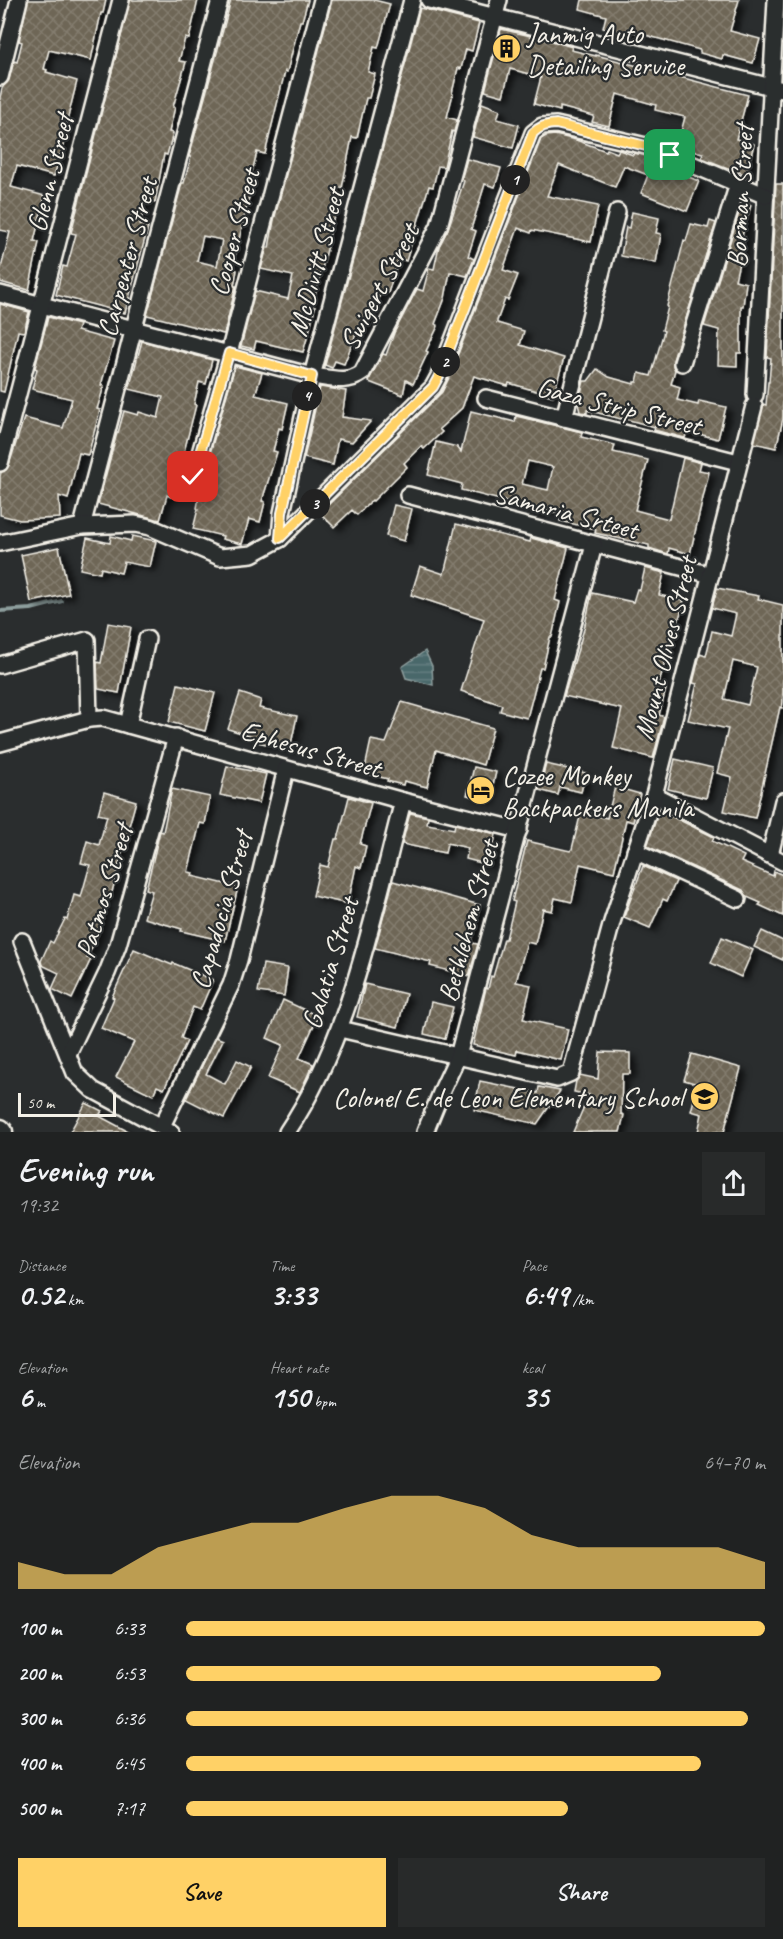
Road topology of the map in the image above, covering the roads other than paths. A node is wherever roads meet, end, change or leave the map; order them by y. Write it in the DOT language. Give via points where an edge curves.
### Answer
graph roads {
  1 [pos="20,0"];
  2 [pos="121,0"];
  3 [pos="220,0"];
  4 [pos="322,0"];
  5 [pos="412,0"];
  6 [pos="429,0"];
  7 [pos="499,0"];
  8 [pos="776,0"];
  9 [pos="495,17"];
  10 [pos="0,77"];
  11 [pos="777,89"];
  12 [pos="738,184"];
  13 [pos="766,196"];
  14 [pos="617,212"];
  15 [pos="0,294"];
  16 [pos="42,304"];
  17 [pos="135,328"];
  18 [pos="229,353"];
  19 [pos="682,363"];
  20 [pos="312,376"];
  21 [pos="486,398"];
  22 [pos="754,401"];
  23 [pos="564,418"];
  24 [pos="738,462"];
  25 [pos="0,463"];
  26 [pos="193,477"];
  27 [pos="408,495"];
  28 [pos="82,526"];
  29 [pos="280,538"];
  30 [pos="0,543"];
  31 [pos="594,545"];
  32 [pos="711,575"];
  33 [pos="147,639"];
  34 [pos="0,665"];
  35 [pos="89,719"];
  36 [pos="128,725"];
  37 [pos="176,737"];
  38 [pos="0,743"];
  39 [pos="286,769"];
  40 [pos="654,795"];
  41 [pos="403,801"];
  42 [pos="783,801"];
  43 [pos="519,830"];
  44 [pos="635,851"];
  45 [pos="776,858"];
  46 [pos="738,899"];
  47 [pos="22,942"];
  48 [pos="340,1029"];
  49 [pos="68,1054"];
  50 [pos="458,1056"];
  51 [pos="166,1129"];
  52 [pos="287,1132"];
  53 [pos="425,1132"];
  1 -- 10 [label="street"];
  2 -- 16 [label="street, Glenn Street"];
  3 -- 17 [label="street, Carpenter Street"];
  4 -- 18 [label="street, Cooper Street"];
  5 -- 20 [label="street, McDivitt Street"];
  6 -- 9 [label="street"];
  7 -- 9 [label="street, Swigert Street"];
  8 -- 11 [label="street, Borman Street"];
  9 -- 11 [label="street"];
  9 -- 20 [label="street, Swigert Street" via="433,240 362,373 350,381"];
  11 -- 13 [label="street, Borman Street"];
  12 -- 13 [label="street"];
  12 -- 19 [label="street"];
  12 -- 29 [label="street" via="646,146 556,124 542,126 533,133 433,387"];
  13 -- 22 [label="street, Borman Street"];
  14 -- 23 [label="street"];
  15 -- 16 [label="street, Swigert Street"];
  16 -- 17 [label="street, Swigert Street"];
  16 -- 25 [label="street, Glenn Street"];
  17 -- 18 [label="street, Swigert Street"];
  17 -- 28 [label="street, Carpenter Street"];
  18 -- 20 [label="street, Swigert Street"];
  18 -- 26 [label="street, Cooper Street"];
  20 -- 29 [label="street, McDivitt Street"];
  21 -- 23 [label="street, Gaza Strip Street"];
  22 -- 24 [label="street, Mount Olives Street"];
  23 -- 24 [label="street, Gaza Strip Street"];
  24 -- 32 [label="street, Mount Olives Street"];
  27 -- 31 [label="street, Samaria Srteet"];
  28 -- 29 [label="street" via="150,527 220,557 252,554"];
  28 -- 30 [label="street"];
  31 -- 32 [label="street, Samaria Srteet"];
  31 -- 43 [label="street, Bethlehem Street"];
  32 -- 40 [label="street, Mount Olives Street"];
  33 -- 36 [label="street"];
  34 -- 35 [label="street" via="87,640"];
  35 -- 36 [label="street, Ephesus Street" via="103,718"];
  35 -- 38 [label="street"];
  36 -- 37 [label="street, Ephesus Street"];
  37 -- 39 [label="street, Ephesus Street"];
  37 -- 49 [label="street, Patmos Street" via="118,945"];
  39 -- 41 [label="street, Ephesus Street"];
  39 -- 51 [label="street, Capadocia Street" via="231,985"];
  40 -- 44 [label="street, Mount Olives Street"];
  40 -- 45 [label="street"];
  41 -- 43 [label="street, Ephesus Street"];
  41 -- 48 [label="street, Galatia Street"];
  42 -- 45 [label="street"];
  43 -- 50 [label="street, Bethlehem Street"];
  44 -- 46 [label="street"];
  44 -- 50 [label="street, Mount Olives Street" via="570,1073 557,1079"];
  47 -- 49 [label="street"];
  48 -- 50 [label="street"];
  48 -- 52 [label="street, Galatia Street"];
  49 -- 51 [label="street" via="75,1073 93,1090"];
  50 -- 53 [label="street, Bethlehem Street"];
}
